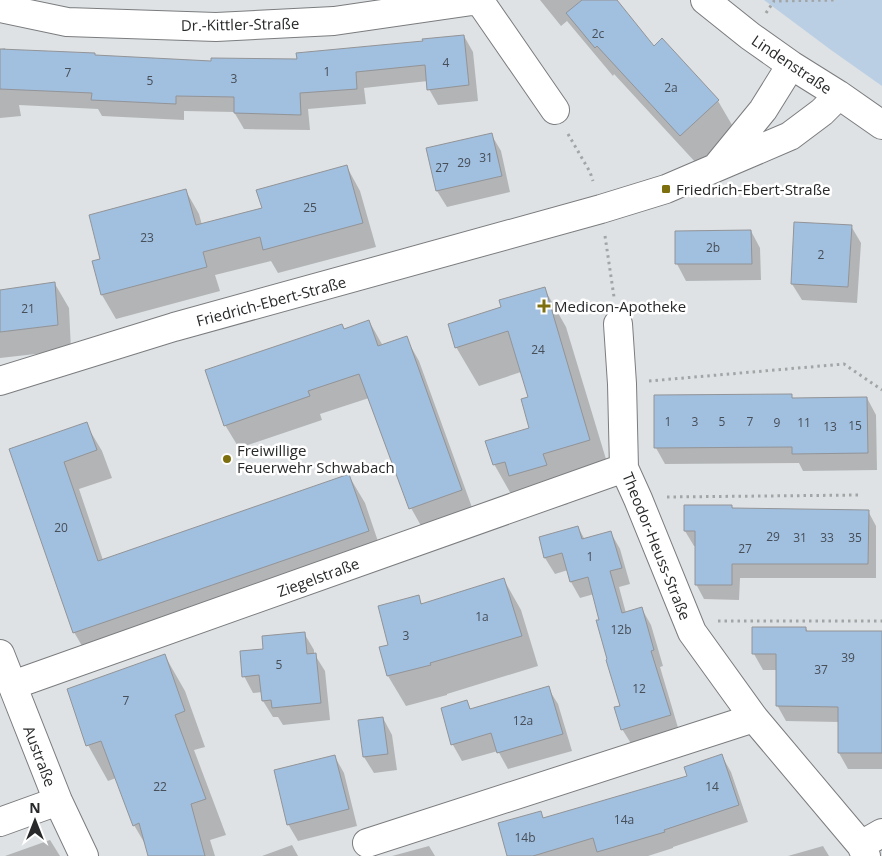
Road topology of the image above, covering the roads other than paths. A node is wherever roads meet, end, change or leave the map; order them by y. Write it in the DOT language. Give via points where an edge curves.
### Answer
graph roads {
  1 [pos="479,0"];
  2 [pos="705,0"];
  3 [pos="0,8"];
  4 [pos="791,65"];
  5 [pos="839,95"];
  6 [pos="555,110"];
  7 [pos="882,125"];
  8 [pos="715,168"];
  9 [pos="618,324"];
  10 [pos="0,381"];
  11 [pos="624,468"];
  12 [pos="0,654"];
  13 [pos="13,685"];
  14 [pos="754,718"];
  15 [pos="58,801"];
  16 [pos="0,822"];
  17 [pos="368,843"];
  18 [pos="870,845"];
  19 [pos="84,856"];
  1 -- 3 [label="street, Dr.-Kittler-Straße" via="334,21 216,27 67,22"];
  1 -- 6 [label="street"];
  2 -- 4 [label="street, Lindenstraße"];
  4 -- 5 [label="street, Lindenstraße"];
  4 -- 8 [label="street, Friedrich-Ebert-Straße" via="763,110"];
  5 -- 7 [label="street, Lindenstraße"];
  5 -- 8 [label="street, Friedrich-Ebert-Straße" via="790,136"];
  8 -- 10 [label="street, Friedrich-Ebert-Straße" via="666,189 601,209 174,327"];
  9 -- 11 [label="street, Theodor-Heuss-Straße"];
  11 -- 13 [label="street, Ziegelstraße"];
  11 -- 14 [label="street, Theodor-Heuss-Straße" via="692,632"];
  12 -- 13 [label="street, Austraße"];
  13 -- 15 [label="street, Austraße"];
  14 -- 17 [label="street"];
  14 -- 18 [label="street, Theodor-Heuss-Straße"];
  15 -- 16 [label="street"];
  15 -- 19 [label="street, Austraße"];
}
